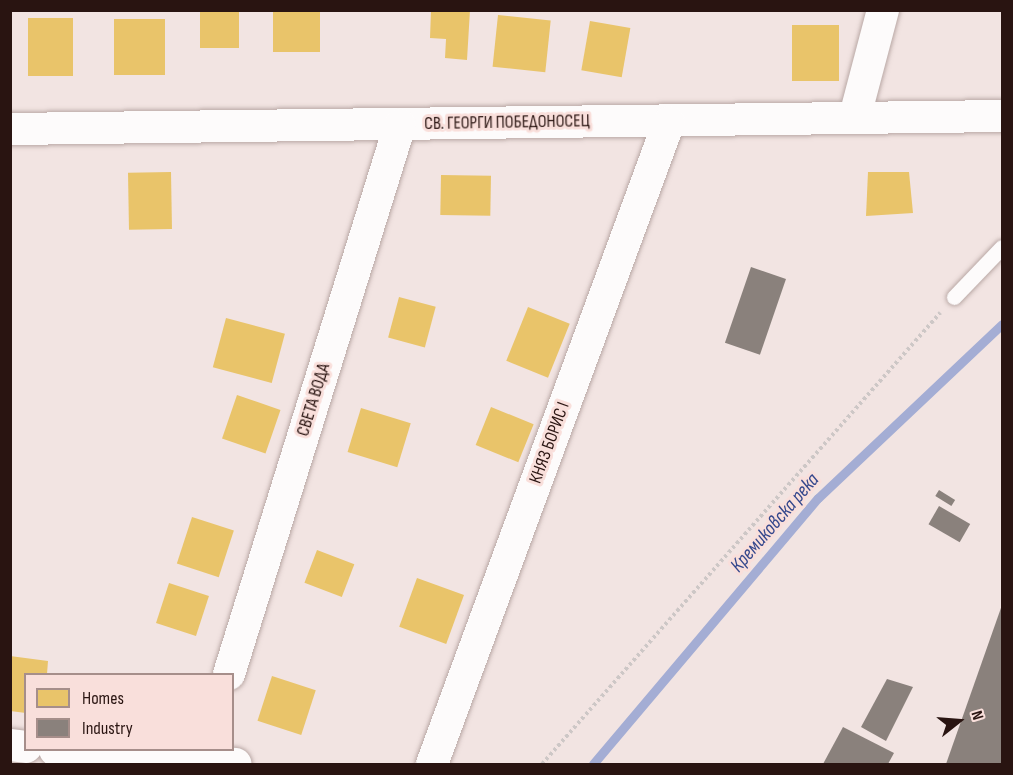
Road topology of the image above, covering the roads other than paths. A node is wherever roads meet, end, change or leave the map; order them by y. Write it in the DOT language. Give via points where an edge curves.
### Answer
graph roads {
  1 [pos="883,10"];
  2 [pos="1002,116"];
  3 [pos="855,117"];
  4 [pos="669,122"];
  5 [pos="400,125"];
  6 [pos="10,129"];
  7 [pos="1002,247"];
  8 [pos="954,297"];
  9 [pos="230,673"];
  10 [pos="65,755"];
  11 [pos="203,755"];
  12 [pos="235,765"];
  13 [pos="432,765"];
  1 -- 3 [label="street"];
  2 -- 3 [label="street, СВ. ГЕОРГИ ПОБЕДОНОСЕЦ"];
  3 -- 4 [label="street, СВ. ГЕОРГИ ПОБЕДОНОСЕЦ"];
  4 -- 5 [label="street, СВ. ГЕОРГИ ПОБЕДОНОСЕЦ"];
  4 -- 13 [label="street, КНЯЗ БОРИС I"];
  5 -- 6 [label="street, СВ. ГЕОРГИ ПОБЕДОНОСЕЦ"];
  5 -- 9 [label="street, СВЕТА ВОДА"];
  7 -- 8 [label="lane"];
  10 -- 11 [label="street"];
  11 -- 12 [label="street"];
}
